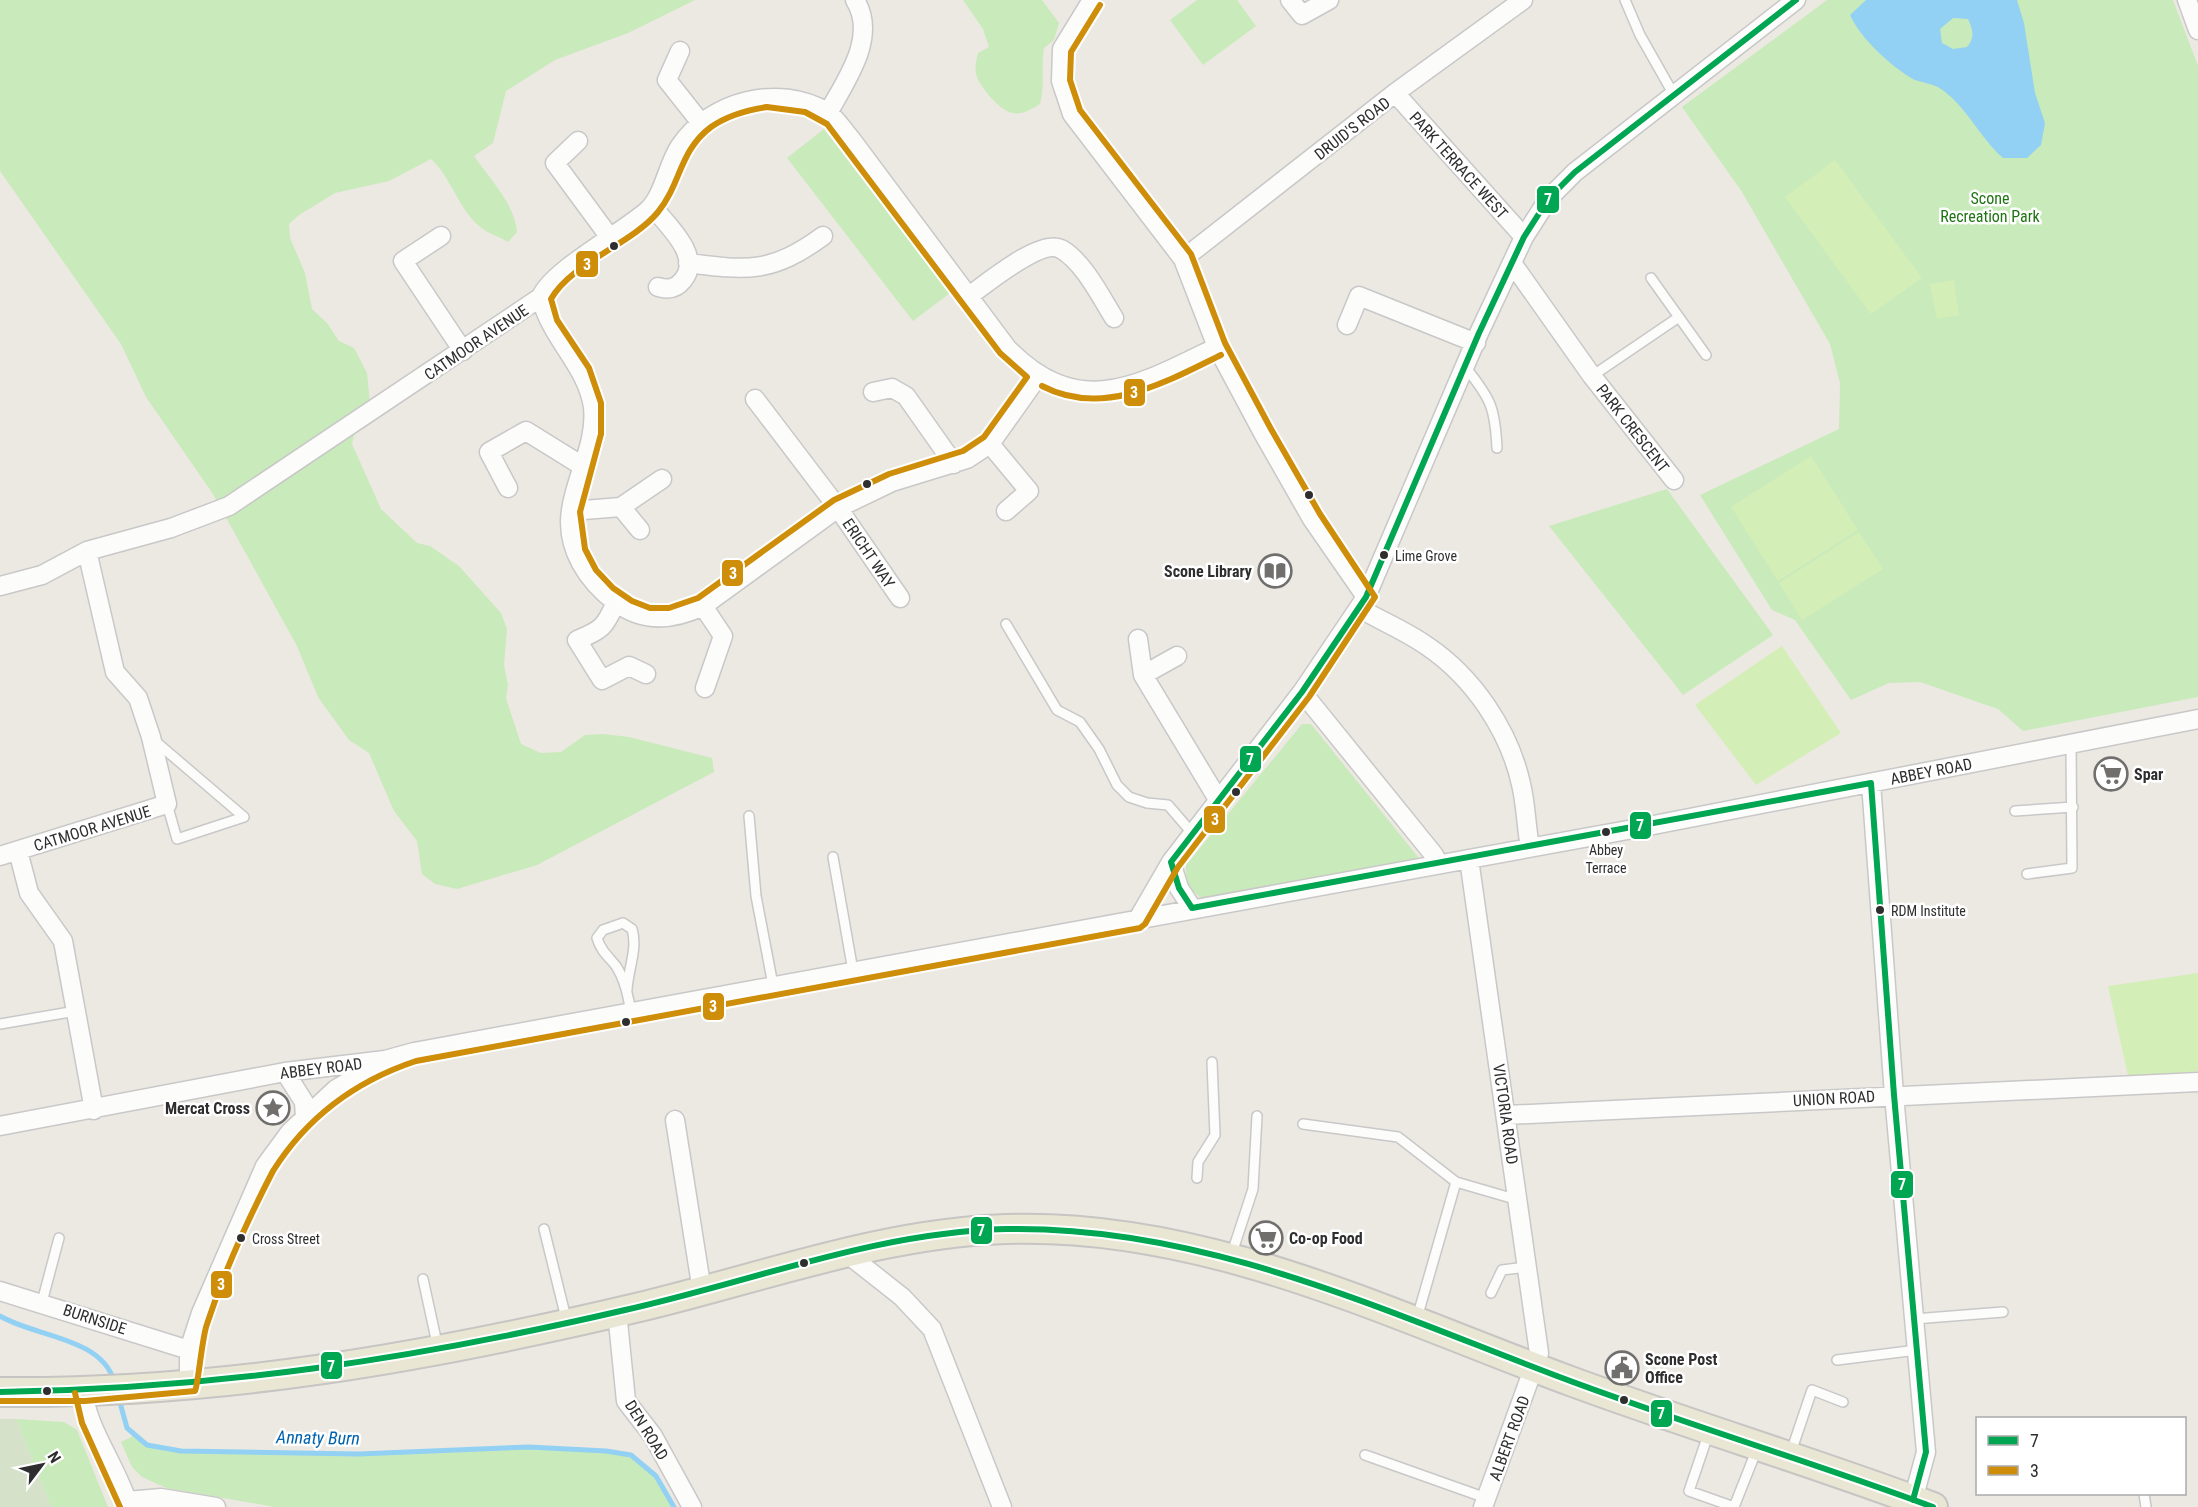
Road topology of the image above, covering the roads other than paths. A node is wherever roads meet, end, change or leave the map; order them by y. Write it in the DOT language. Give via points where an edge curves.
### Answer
graph roads {
  1 [pos="855,0"];
  2 [pos="1092,0"];
  3 [pos="1290,0"];
  4 [pos="1329,0"];
  5 [pos="1523,0"];
  6 [pos="1624,0"];
  7 [pos="1796,0"];
  8 [pos="2187,0"];
  9 [pos="2198,30"];
  10 [pos="680,51"];
  11 [pos="1395,93"];
  12 [pos="1674,95"];
  13 [pos="828,113"];
  14 [pos="701,123"];
  15 [pos="578,141"];
  16 [pos="652,206"];
  17 [pos="441,236"];
  18 [pos="823,236"];
  19 [pos="1524,237"];
  20 [pos="611,238"];
  21 [pos="1183,260"];
  22 [pos="688,262"];
  23 [pos="1512,263"];
  24 [pos="1652,278"];
  25 [pos="658,287"];
  26 [pos="969,296"];
  27 [pos="541,297"];
  28 [pos="1679,317"];
  29 [pos="1114,318"];
  30 [pos="1347,326"];
  31 [pos="1476,343"];
  32 [pos="1217,347"];
  33 [pos="464,351"];
  34 [pos="1706,355"];
  35 [pos="1466,368"];
  36 [pos="1039,375"];
  37 [pos="1592,375"];
  38 [pos="873,392"];
  39 [pos="755,399"];
  40 [pos="990,444"];
  41 [pos="1497,448"];
  42 [pos="954,464"];
  43 [pos="584,467"];
  44 [pos="662,479"];
  45 [pos="1674,480"];
  46 [pos="508,488"];
  47 [pos="621,507"];
  48 [pos="838,508"];
  49 [pos="571,511"];
  50 [pos="1006,511"];
  51 [pos="640,530"];
  52 [pos="87,551"];
  53 [pos="0,586"];
  54 [pos="900,598"];
  55 [pos="616,602"];
  56 [pos="1363,602"];
  57 [pos="703,606"];
  58 [pos="1006,624"];
  59 [pos="1138,639"];
  60 [pos="1177,656"];
  61 [pos="646,674"];
  62 [pos="1143,675"];
  63 [pos="705,688"];
  64 [pos="1302,692"];
  65 [pos="2198,718"];
  66 [pos="151,737"];
  67 [pos="2071,745"];
  68 [pos="1871,783"];
  69 [pos="1219,801"];
  70 [pos="167,804"];
  71 [pos="2073,807"];
  72 [pos="2015,811"];
  73 [pos="749,816"];
  74 [pos="1193,834"];
  75 [pos="1530,847"];
  76 [pos="9,853"];
  77 [pos="833,858"];
  78 [pos="1469,859"];
  79 [pos="1171,862"];
  80 [pos="1438,864"];
  81 [pos="2027,874"];
  82 [pos="1192,908"];
  83 [pos="1138,919"];
  84 [pos="853,971"];
  85 [pos="773,985"];
  86 [pos="627,990"];
  87 [pos="76,1011"];
  88 [pos="631,1012"];
  89 [pos="0,1024"];
  90 [pos="385,1060"];
  91 [pos="1212,1062"];
  92 [pos="285,1072"];
  93 [pos="2198,1082"];
  94 [pos="1894,1095"];
  95 [pos="94,1110"];
  96 [pos="1506,1115"];
  97 [pos="1257,1116"];
  98 [pos="305,1117"];
  99 [pos="675,1120"];
  100 [pos="1303,1124"];
  101 [pos="0,1126"];
  102 [pos="1197,1178"];
  103 [pos="1455,1182"];
  104 [pos="1518,1200"];
  105 [pos="544,1229"];
  106 [pos="59,1238"];
  107 [pos="845,1252"];
  108 [pos="1230,1258"];
  109 [pos="1527,1267"];
  110 [pos="423,1279"];
  111 [pos="0,1291"];
  112 [pos="702,1291"];
  113 [pos="1491,1293"];
  114 [pos="42,1302"];
  115 [pos="617,1312"];
  116 [pos="2003,1312"];
  117 [pos="1914,1318"];
  118 [pos="1415,1322"];
  119 [pos="567,1324"];
  120 [pos="189,1350"];
  121 [pos="439,1350"];
  122 [pos="1917,1350"];
  123 [pos="1837,1360"];
  124 [pos="1534,1368"];
  125 [pos="189,1384"];
  126 [pos="0,1392"];
  127 [pos="97,1392"];
  128 [pos="1843,1402"];
  129 [pos="1710,1430"];
  130 [pos="1758,1446"];
  131 [pos="1365,1455"];
  132 [pos="1790,1458"];
  133 [pos="1485,1503"];
  134 [pos="1923,1503"];
  135 [pos="128,1504"];
  136 [pos="216,1507"];
  137 [pos="692,1507"];
  138 [pos="1002,1507"];
  139 [pos="1734,1507"];
  1 -- 13 [label="street" via="864,13 860,53"];
  2 -- 21 [label="street" via="1062,50 1061,81 1072,114"];
  3 -- 4 [label="street" via="1302,15"];
  5 -- 11 [label="street, DRUID'S ROAD"];
  6 -- 12 [label="lane"];
  7 -- 12 [label="street"];
  8 -- 9 [label="street"];
  10 -- 14 [label="street" via="666,80"];
  11 -- 19 [label="street, PARK TERRACE WEST"];
  11 -- 21 [label="street, DRUID'S ROAD"];
  12 -- 19 [label="street" via="1575,172 1549,198"];
  13 -- 14 [label="street, CATMOOR AVENUE" via="802,102 767,97 715,111"];
  13 -- 26 [label="street, CATMOOR AVENUE"];
  14 -- 16 [label="street, CATMOOR AVENUE" via="679,148"];
  15 -- 20 [label="street" via="555,164"];
  16 -- 20 [label="street, CATMOOR AVENUE"];
  16 -- 22 [label="street" via="684,245"];
  17 -- 33 [label="street" via="403,261"];
  18 -- 22 [label="street" via="798,255 750,269"];
  19 -- 23 [label="street"];
  20 -- 27 [label="street, CATMOOR AVENUE" via="545,288"];
  21 -- 32 [label="street"];
  22 -- 25 [label="street" via="686,278 677,286"];
  23 -- 31 [label="street"];
  23 -- 37 [label="street, PARK CRESCENT"];
  24 -- 28 [label="lane"];
  26 -- 29 [label="street" via="1031,253 1060,248 1086,273"];
  26 -- 36 [label="street, CATMOOR AVENUE" via="1007,348"];
  27 -- 33 [label="street, CATMOOR AVENUE"];
  27 -- 43 [label="street" via="545,314 578,365 593,407"];
  28 -- 34 [label="lane"];
  28 -- 37 [label="lane, PARK CRESCENT"];
  30 -- 31 [label="street" via="1359,296"];
  31 -- 35 [label="street"];
  32 -- 36 [label="street, CATMOOR AVENUE" via="1168,371 1103,391 1069,388"];
  32 -- 56 [label="street" via="1312,519"];
  33 -- 52 [label="street, CATMOOR AVENUE" via="228,506 171,528"];
  35 -- 41 [label="lane" via="1485,392 1495,414"];
  35 -- 56 [label="street"];
  36 -- 40 [label="street"];
  37 -- 45 [label="street, PARK CRESCENT"];
  38 -- 42 [label="street" via="892,388 906,396"];
  39 -- 48 [label="street, ERICHT WAY"];
  40 -- 42 [label="street"];
  40 -- 50 [label="street" via="1029,491"];
  42 -- 48 [label="street" via="892,482"];
  43 -- 46 [label="street" via="526,431 489,452"];
  43 -- 49 [label="street"];
  44 -- 47 [label="street"];
  47 -- 49 [label="street"];
  47 -- 51 [label="street"];
  48 -- 54 [label="street, ERICHT WAY"];
  48 -- 57 [label="street"];
  49 -- 55 [label="street" via="577,556 591,579"];
  52 -- 53 [label="street, CATMOOR AVENUE" via="42,575"];
  52 -- 66 [label="street, CATMOOR AVENUE" via="115,672 138,698"];
  55 -- 57 [label="street" via="636,613 664,619"];
  55 -- 61 [label="street" via="606,625 577,640 602,680 629,666"];
  56 -- 64 [label="street"];
  56 -- 75 [label="street" via="1427,645 1480,698 1500,729 1514,762"];
  57 -- 63 [label="street" via="723,636"];
  58 -- 74 [label="lane" via="1057,710 1080,722 1118,784 1129,796 1168,805"];
  59 -- 62 [label="street"];
  60 -- 62 [label="street"];
  62 -- 69 [label="street"];
  64 -- 69 [label="street"];
  64 -- 80 [label="street"];
  65 -- 67 [label="street, ABBEY ROAD"];
  66 -- 70 [label="street, CATMOOR AVENUE"];
  66 -- 70 [label="lane" via="244,817 177,838"];
  67 -- 68 [label="street, ABBEY ROAD"];
  67 -- 71 [label="lane"];
  68 -- 75 [label="street, ABBEY ROAD"];
  68 -- 94 [label="street"];
  69 -- 74 [label="street"];
  70 -- 76 [label="street, CATMOOR AVENUE"];
  71 -- 72 [label="lane"];
  71 -- 81 [label="lane" via="2072,868"];
  73 -- 85 [label="lane" via="756,896"];
  74 -- 79 [label="street"];
  75 -- 78 [label="street, ABBEY ROAD"];
  76 -- 87 [label="street" via="29,893 63,941"];
  77 -- 84 [label="lane"];
  78 -- 80 [label="street, ABBEY ROAD"];
  78 -- 96 [label="street, VICTORIA ROAD"];
  79 -- 82 [label="street" via="1179,888"];
  79 -- 83 [label="street"];
  80 -- 82 [label="street, ABBEY ROAD"];
  82 -- 83 [label="street, ABBEY ROAD"];
  83 -- 84 [label="street, ABBEY ROAD"];
  84 -- 85 [label="street, ABBEY ROAD"];
  85 -- 88 [label="street, ABBEY ROAD"];
  86 -- 86 [label="lane" via="616,967 600,950 597,938 603,930 623,923 632,929 636,942 628,968"];
  86 -- 88 [label="lane"];
  87 -- 89 [label="lane"];
  87 -- 95 [label="street"];
  88 -- 90 [label="street, ABBEY ROAD"];
  90 -- 92 [label="street, ABBEY ROAD"];
  90 -- 98 [label="street" via="336,1089"];
  91 -- 102 [label="lane" via="1215,1135 1198,1161"];
  92 -- 95 [label="street, ABBEY ROAD"];
  92 -- 98 [label="street" via="304,1102"];
  93 -- 94 [label="street, UNION ROAD"];
  94 -- 96 [label="street, UNION ROAD"];
  94 -- 117 [label="street"];
  95 -- 101 [label="street, ABBEY ROAD"];
  96 -- 104 [label="street, VICTORIA ROAD"];
  97 -- 108 [label="lane" via="1253,1189"];
  98 -- 120 [label="street" via="265,1166 201,1313"];
  99 -- 112 [label="street"];
  100 -- 103 [label="lane" via="1398,1137"];
  103 -- 104 [label="lane"];
  103 -- 118 [label="lane"];
  104 -- 109 [label="street, VICTORIA ROAD"];
  105 -- 119 [label="lane"];
  106 -- 114 [label="lane"];
  107 -- 108 [label="main road" via="899,1241 1008,1228 1191,1244"];
  107 -- 112 [label="main road"];
  107 -- 138 [label="street" via="902,1296 932,1329"];
  108 -- 118 [label="main road"];
  109 -- 113 [label="lane" via="1502,1270"];
  109 -- 124 [label="street, VICTORIA ROAD" via="1539,1353"];
  110 -- 121 [label="lane"];
  111 -- 114 [label="street, BURNSIDE"];
  112 -- 115 [label="main road"];
  114 -- 120 [label="street, BURNSIDE"];
  115 -- 119 [label="main road"];
  115 -- 137 [label="street, DEN ROAD" via="626,1401 653,1437"];
  116 -- 117 [label="lane"];
  117 -- 122 [label="street"];
  118 -- 124 [label="main road"];
  119 -- 121 [label="main road"];
  120 -- 125 [label="street"];
  121 -- 125 [label="main road" via="270,1378"];
  122 -- 123 [label="lane"];
  122 -- 134 [label="street" via="1926,1452"];
  124 -- 129 [label="main road"];
  124 -- 133 [label="street, ALBERT ROAD"];
  125 -- 127 [label="main road"];
  126 -- 127 [label="main road"];
  127 -- 135 [label="street" via="85,1409"];
  128 -- 132 [label="lane" via="1812,1390"];
  129 -- 130 [label="main road"];
  129 -- 139 [label="lane" via="1689,1491"];
  130 -- 132 [label="main road"];
  130 -- 139 [label="lane"];
  131 -- 133 [label="lane"];
  132 -- 134 [label="main road"];
  135 -- 136 [label="street" via="161,1498"];
}
